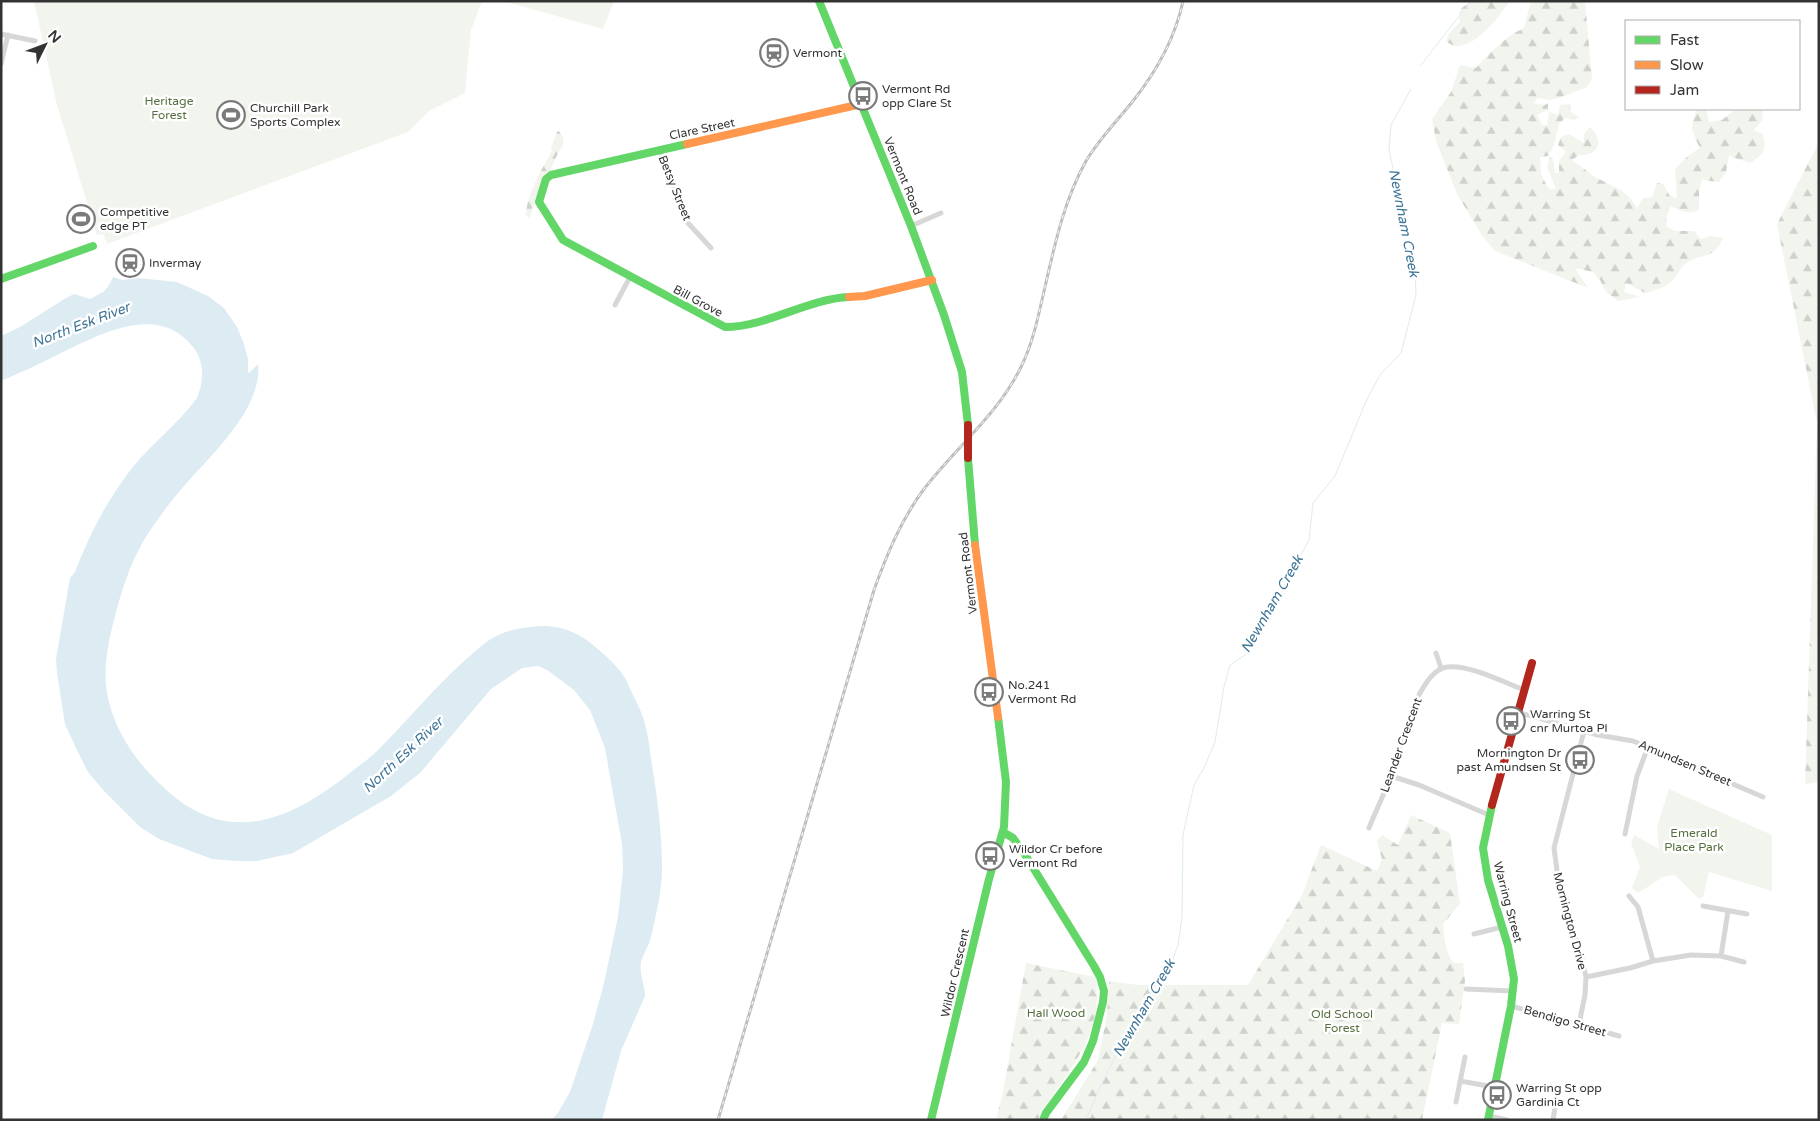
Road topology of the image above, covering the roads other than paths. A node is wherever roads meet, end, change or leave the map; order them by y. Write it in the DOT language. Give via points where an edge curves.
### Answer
graph roads {
  1 [pos="819,1"];
  2 [pos="1,34"];
  3 [pos="8,36"];
  4 [pos="35,41"];
  5 [pos="1,64"];
  6 [pos="861,104"];
  7 [pos="660,150"];
  8 [pos="548,176"];
  9 [pos="942,213"];
  10 [pos="911,226"];
  11 [pos="93,246"];
  12 [pos="710,248"];
  13 [pos="630,277"];
  14 [pos="1,279"];
  15 [pos="932,280"];
  16 [pos="615,305"];
  17 [pos="1436,653"];
  18 [pos="1532,663"];
  19 [pos="1441,668"];
  20 [pos="1524,690"];
  21 [pos="1518,712"];
  22 [pos="1584,731"];
  23 [pos="1648,747"];
  24 [pos="1391,776"];
  25 [pos="1763,797"];
  26 [pos="1489,815"];
  27 [pos="1369,828"];
  28 [pos="1003,832"];
  29 [pos="1625,834"];
  30 [pos="1630,896"];
  31 [pos="1703,906"];
  32 [pos="1728,911"];
  33 [pos="1748,914"];
  34 [pos="1502,927"];
  35 [pos="1474,934"];
  36 [pos="1721,956"];
  37 [pos="1653,961"];
  38 [pos="1744,962"];
  39 [pos="1586,977"];
  40 [pos="1466,989"];
  41 [pos="1513,992"];
  42 [pos="1511,1006"];
  43 [pos="1579,1024"];
  44 [pos="1619,1036"];
  45 [pos="1465,1057"];
  46 [pos="1460,1081"];
  47 [pos="1494,1088"];
  48 [pos="1558,1088"];
  49 [pos="1456,1102"];
  50 [pos="1488,1118"];
  51 [pos="931,1120"];
  52 [pos="1043,1120"];
  53 [pos="1507,1120"];
  54 [pos="1553,1120"];
  1 -- 6 [label="street, Vermont Road"];
  2 -- 3 [label="street"];
  3 -- 4 [label="street"];
  3 -- 5 [label="street"];
  6 -- 7 [label="street, Clare Street"];
  6 -- 10 [label="street, Vermont Road"];
  7 -- 8 [label="street, Clare Street"];
  7 -- 12 [label="street, Betsy Street" via="687,222"];
  8 -- 13 [label="street, Bill Grove" via="539,202 559,236"];
  9 -- 10 [label="street"];
  10 -- 15 [label="street, Vermont Road"];
  11 -- 14 [label="street"];
  13 -- 15 [label="street, Bill Grove" via="718,324 732,328 825,300 864,296"];
  13 -- 16 [label="street"];
  15 -- 28 [label="street, Vermont Road, bridge" via="962,372 968,425 970,501 1006,782"];
  17 -- 19 [label="street"];
  18 -- 20 [label="street, Warring Street"];
  19 -- 20 [label="street" via="1466,668"];
  19 -- 24 [label="street, Leander Crescent" via="1429,677 1424,686 1408,722"];
  20 -- 21 [label="street, Warring Street"];
  21 -- 22 [label="street, Amundsen Street"];
  21 -- 26 [label="street, Warring Street"];
  22 -- 23 [label="street, Amundsen Street"];
  22 -- 39 [label="street, Mornington Drive" via="1554,848 1558,878"];
  23 -- 25 [label="street, Amundsen Street"];
  23 -- 29 [label="street" via="1635,784"];
  24 -- 26 [label="street"];
  24 -- 27 [label="street, Leander Crescent"];
  26 -- 34 [label="street, Warring Street" via="1483,848 1484,863"];
  28 -- 51 [label="street, Wildor Crescent" via="986,886"];
  28 -- 52 [label="street" via="1013,838 1024,853 1094,966 1104,991 1099,1022 1084,1062"];
  30 -- 37 [label="street" via="1638,907"];
  31 -- 32 [label="street"];
  32 -- 33 [label="street"];
  32 -- 36 [label="street"];
  34 -- 35 [label="street"];
  34 -- 41 [label="street, Warring Street" via="1513,965"];
  36 -- 37 [label="street" via="1691,955"];
  36 -- 38 [label="street"];
  37 -- 39 [label="street"];
  39 -- 43 [label="street, Mornington Drive"];
  40 -- 41 [label="street"];
  41 -- 42 [label="street, Warring Street"];
  42 -- 43 [label="street, Bendigo Street"];
  42 -- 47 [label="street, Warring Street"];
  43 -- 44 [label="street, Bendigo Street"];
  45 -- 46 [label="street"];
  46 -- 47 [label="street"];
  46 -- 49 [label="street"];
  47 -- 50 [label="street, Warring Street"];
  48 -- 54 [label="street"];
  50 -- 53 [label="street"];
}
